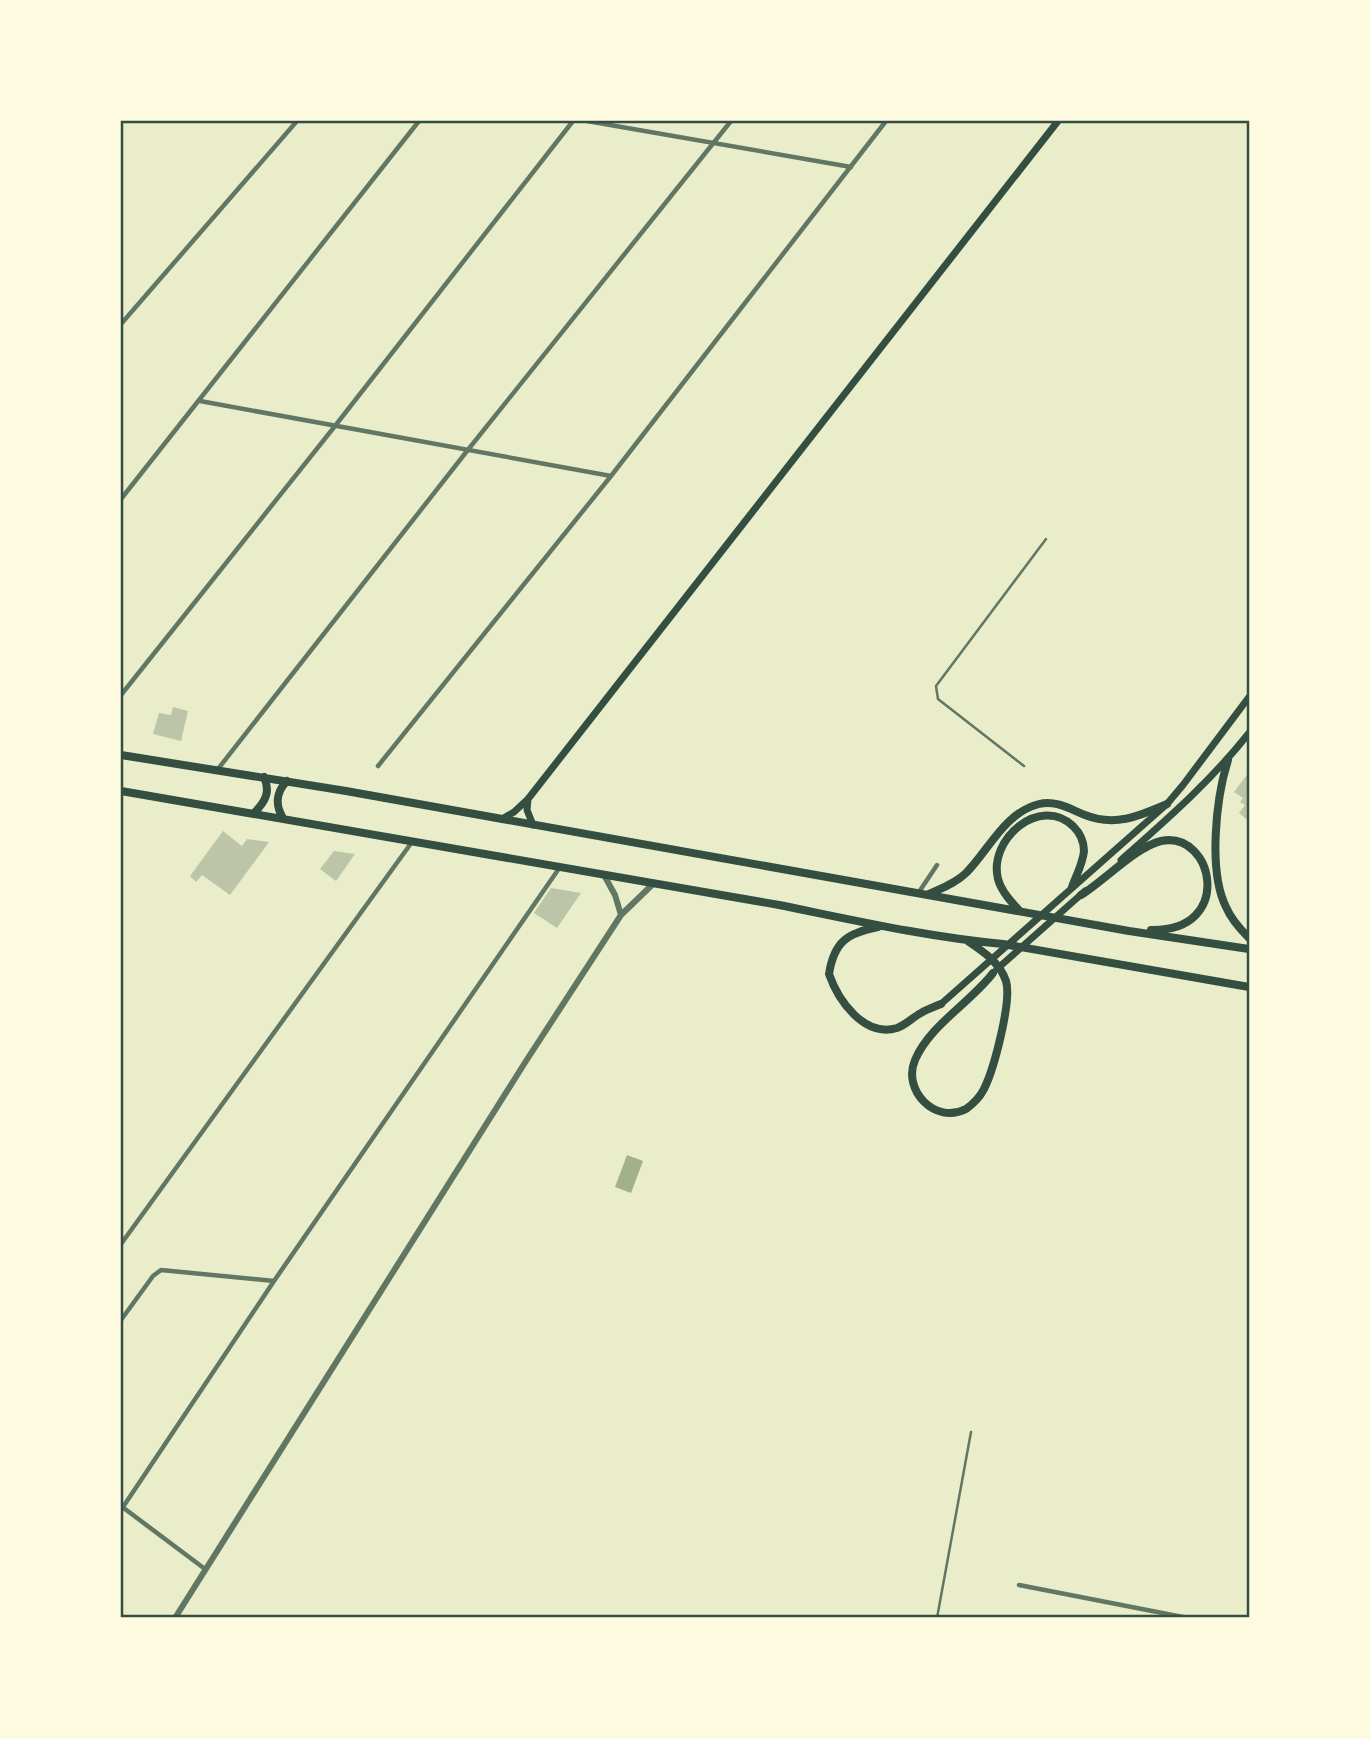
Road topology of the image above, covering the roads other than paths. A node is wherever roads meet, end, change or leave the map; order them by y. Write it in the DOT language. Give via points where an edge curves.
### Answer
graph roads {
  1 [pos="298,121"];
  2 [pos="419,121"];
  3 [pos="573,121"];
  4 [pos="587,121"];
  5 [pos="731,121"];
  6 [pos="886,121"];
  7 [pos="1058,121"];
  8 [pos="713,144"];
  9 [pos="851,167"];
  10 [pos="121,324"];
  11 [pos="200,401"];
  12 [pos="335,426"];
  13 [pos="467,451"];
  14 [pos="611,476"];
  15 [pos="121,499"];
  16 [pos="1046,539"];
  17 [pos="121,695"];
  18 [pos="1249,697"];
  19 [pos="1249,733"];
  20 [pos="121,755"];
  21 [pos="1228,760"];
  22 [pos="378,766"];
  23 [pos="1024,766"];
  24 [pos="218,769"];
  25 [pos="264,777"];
  26 [pos="286,781"];
  27 [pos="121,791"];
  28 [pos="528,799"];
  29 [pos="1167,804"];
  30 [pos="254,813"];
  31 [pos="283,818"];
  32 [pos="501,820"];
  33 [pos="533,825"];
  34 [pos="412,842"];
  35 [pos="937,865"];
  36 [pos="560,867"];
  37 [pos="604,875"];
  38 [pos="653,884"];
  39 [pos="1072,887"];
  40 [pos="919,892"];
  41 [pos="929,894"];
  42 [pos="1082,895"];
  43 [pos="1018,910"];
  44 [pos="621,915"];
  45 [pos="883,926"];
  46 [pos="1129,931"];
  47 [pos="1249,938"];
  48 [pos="967,941"];
  49 [pos="1249,949"];
  50 [pos="993,973"];
  51 [pos="1249,987"];
  52 [pos="941,1004"];
  53 [pos="121,1244"];
  54 [pos="274,1281"];
  55 [pos="121,1320"];
  56 [pos="971,1432"];
  57 [pos="122,1508"];
  58 [pos="205,1569"];
  59 [pos="1019,1585"];
  60 [pos="176,1618"];
  61 [pos="937,1618"];
  62 [pos="1188,1618"];
  1 -- 10 [label="street"];
  2 -- 11 [label="street"];
  3 -- 12 [label="street"];
  4 -- 8 [label="street"];
  5 -- 8 [label="street"];
  6 -- 9 [label="street"];
  7 -- 28 [label="main road"];
  8 -- 9 [label="street"];
  8 -- 13 [label="street"];
  9 -- 14 [label="street"];
  11 -- 12 [label="street"];
  11 -- 15 [label="street"];
  12 -- 13 [label="street"];
  12 -- 17 [label="street"];
  13 -- 14 [label="street"];
  13 -- 24 [label="street"];
  14 -- 22 [label="street"];
  16 -- 23 [label="lane" via="936,686 938,699"];
  18 -- 29 [label="main road"];
  19 -- 21 [label="main road"];
  20 -- 24 [label="highway"];
  21 -- 42 [label="main road"];
  21 -- 47 [label="highway" via="1216,819 1219,887 1225,907"];
  24 -- 25 [label="highway"];
  25 -- 26 [label="highway"];
  25 -- 30 [label="highway" via="267,794"];
  26 -- 31 [label="highway" via="277,801"];
  26 -- 32 [label="highway"];
  27 -- 30 [label="highway"];
  28 -- 32 [label="main road"];
  28 -- 33 [label="main road"];
  29 -- 39 [label="main road"];
  29 -- 41 [label="highway" via="1127,820 1087,816 1054,803 1040,804 1003,827 958,880"];
  30 -- 31 [label="highway"];
  31 -- 34 [label="highway"];
  32 -- 33 [label="highway"];
  33 -- 40 [label="highway"];
  34 -- 36 [label="highway"];
  34 -- 53 [label="street"];
  35 -- 40 [label="street"];
  36 -- 37 [label="highway"];
  36 -- 54 [label="street"];
  37 -- 38 [label="highway"];
  37 -- 44 [label="street"];
  38 -- 44 [label="street"];
  38 -- 45 [label="highway"];
  39 -- 43 [label="highway" via="1084,850 1080,833 1057,816 1038,816 1013,832 997,858 998,882"];
  39 -- 52 [label="main road"];
  40 -- 41 [label="highway"];
  41 -- 43 [label="highway"];
  42 -- 46 [label="highway" via="1160,842 1179,841 1189,846 1201,860 1207,879 1201,910 1185,925"];
  42 -- 50 [label="main road"];
  43 -- 46 [label="highway"];
  44 -- 58 [label="street"];
  45 -- 48 [label="highway"];
  45 -- 52 [label="highway" via="846,937 837,947 829,974 841,1001 868,1025 886,1030"];
  46 -- 49 [label="highway"];
  48 -- 50 [label="highway" via="995,963 1008,996 993,1067 979,1097 960,1111 934,1109 915,1090 916,1058 933,1034"];
  48 -- 51 [label="highway"];
  54 -- 55 [label="street" via="161,1270"];
  54 -- 57 [label="street"];
  56 -- 61 [label="lane"];
  57 -- 58 [label="street"];
  58 -- 60 [label="street"];
  59 -- 62 [label="street"];
}
